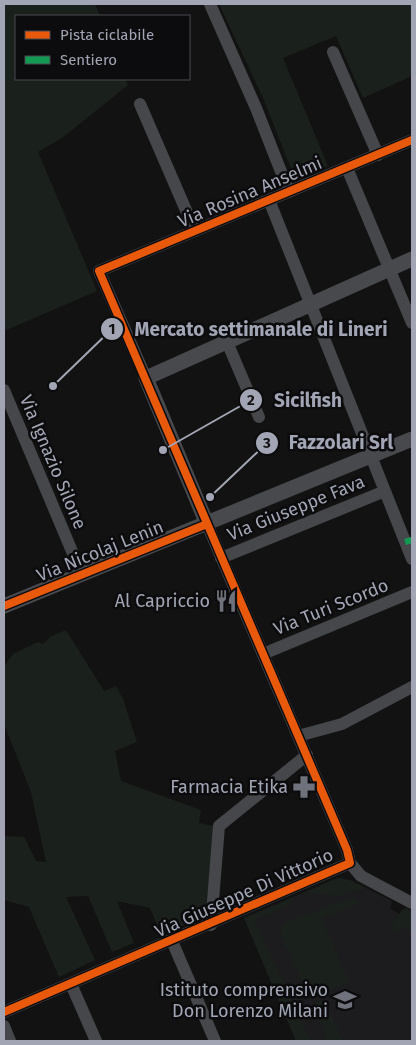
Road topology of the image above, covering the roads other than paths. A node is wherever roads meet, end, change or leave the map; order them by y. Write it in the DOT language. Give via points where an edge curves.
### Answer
graph roads {
  1 [pos="210,4"];
  2 [pos="333,52"];
  3 [pos="140,104"];
  4 [pos="412,140"];
  5 [pos="378,155"];
  6 [pos="347,168"];
  7 [pos="289,192"];
  8 [pos="270,200"];
  9 [pos="196,231"];
  10 [pos="412,259"];
  11 [pos="390,269"];
  12 [pos="311,305"];
  13 [pos="412,323"];
  14 [pos="227,342"];
  15 [pos="146,378"];
  16 [pos="4,390"];
  17 [pos="259,417"];
  18 [pos="412,439"];
  19 [pos="370,456"];
  20 [pos="385,491"];
  21 [pos="207,524"];
  22 [pos="409,541"];
  23 [pos="221,558"];
  24 [pos="412,559"];
  25 [pos="82,575"];
  26 [pos="412,592"];
  27 [pos="4,606"];
  28 [pos="262,654"];
  29 [pos="412,687"];
  30 [pos="298,736"];
  31 [pos="306,755"];
  32 [pos="350,863"];
  33 [pos="412,903"];
  34 [pos="211,924"];
  35 [pos="172,941"];
  36 [pos="71,984"];
  37 [pos="4,1012"];
  38 [pos="4,1026"];
  39 [pos="10,1041"];
  40 [pos="96,1041"];
  41 [pos="215,1041"];
  1 -- 7 [label="street"];
  2 -- 5 [label="street"];
  3 -- 9 [label="street"];
  4 -- 5 [label="street, Via Rosina Anselmi"];
  5 -- 6 [label="street, Via Rosina Anselmi"];
  6 -- 7 [label="street, Via Rosina Anselmi"];
  6 -- 11 [label="street"];
  7 -- 8 [label="street, Via Rosina Anselmi"];
  8 -- 9 [label="street, Via Rosina Anselmi"];
  8 -- 12 [label="street"];
  9 -- 15 [label="street, Via Rosina Anselmi" via="99,271"];
  10 -- 11 [label="main road"];
  11 -- 12 [label="main road"];
  11 -- 13 [label="street"];
  12 -- 14 [label="main road"];
  12 -- 19 [label="street"];
  14 -- 15 [label="main road"];
  14 -- 17 [label="street"];
  15 -- 21 [label="main road"];
  16 -- 25 [label="street, Via Ignazio Silone"];
  18 -- 19 [label="main road, Via Nicolaj Lenin"];
  19 -- 20 [label="street"];
  19 -- 21 [label="main road, Via Nicolaj Lenin"];
  20 -- 22 [label="street"];
  20 -- 23 [label="street, Via Giuseppe Fava"];
  21 -- 23 [label="street, Via Giuseppe Di Vittorio"];
  21 -- 25 [label="main road, Via Nicolaj Lenin"];
  22 -- 24 [label="street"];
  23 -- 28 [label="street, Via Giuseppe Di Vittorio"];
  25 -- 27 [label="main road, Via Nicolaj Lenin"];
  26 -- 28 [label="street, Via Turi Scordo"];
  28 -- 30 [label="street, Via Giuseppe Di Vittorio"];
  29 -- 30 [label="street" via="342,724"];
  30 -- 31 [label="street, Via Giuseppe Di Vittorio"];
  31 -- 32 [label="street, Via Giuseppe Di Vittorio"];
  31 -- 34 [label="street" via="219,826"];
  32 -- 33 [label="street" via="361,876"];
  32 -- 34 [label="street, Via Giuseppe Di Vittorio"];
  34 -- 35 [label="street, Via Giuseppe Di Vittorio"];
  35 -- 36 [label="street, Via Giuseppe Di Vittorio"];
  35 -- 41 [label="street"];
  36 -- 37 [label="street, Via Giuseppe Di Vittorio"];
  36 -- 40 [label="street"];
  38 -- 39 [label="street"];
}
